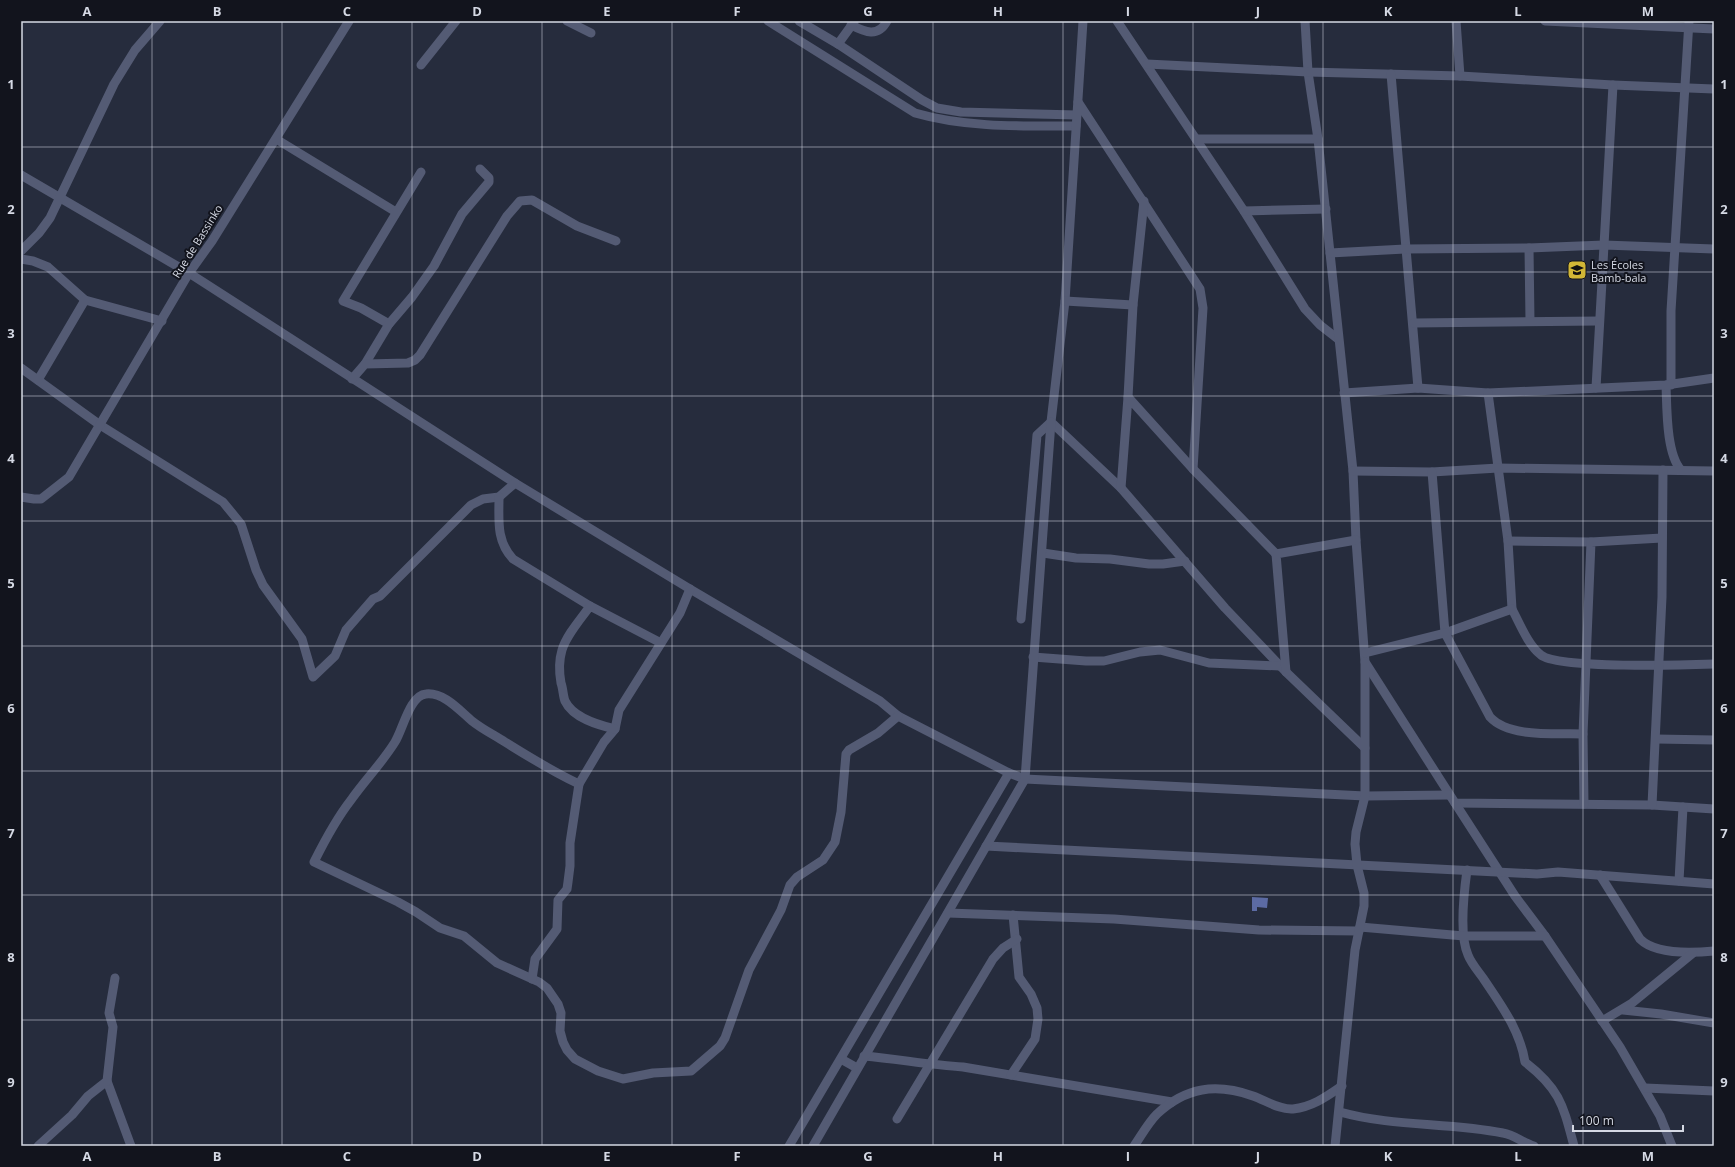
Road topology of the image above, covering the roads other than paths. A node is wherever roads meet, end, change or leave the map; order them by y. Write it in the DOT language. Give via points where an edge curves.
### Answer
graph roads {
  1 [pos="160,21"];
  2 [pos="349,21"];
  3 [pos="456,21"];
  4 [pos="567,21"];
  5 [pos="768,21"];
  6 [pos="799,21"];
  7 [pos="887,21"];
  8 [pos="1083,21"];
  9 [pos="1117,21"];
  10 [pos="1305,21"];
  11 [pos="1456,21"];
  12 [pos="1545,21"];
  13 [pos="853,23"];
  14 [pos="1689,25"];
  15 [pos="1714,29"];
  16 [pos="591,33"];
  17 [pos="838,44"];
  18 [pos="1147,64"];
  19 [pos="421,65"];
  20 [pos="1308,72"];
  21 [pos="1391,74"];
  22 [pos="1460,76"];
  23 [pos="1613,85"];
  24 [pos="1686,88"];
  25 [pos="1714,89"];
  26 [pos="1078,102"];
  27 [pos="1077,114"];
  28 [pos="1076,126"];
  29 [pos="276,139"];
  30 [pos="1196,139"];
  31 [pos="1318,139"];
  32 [pos="480,169"];
  33 [pos="421,172"];
  34 [pos="21,175"];
  35 [pos="58,197"];
  36 [pos="1144,201"];
  37 [pos="1326,209"];
  38 [pos="1244,211"];
  39 [pos="396,212"];
  40 [pos="616,241"];
  41 [pos="1604,245"];
  42 [pos="1529,248"];
  43 [pos="1676,248"];
  44 [pos="1405,249"];
  45 [pos="1714,249"];
  46 [pos="21,253"];
  47 [pos="1330,253"];
  48 [pos="189,274"];
  49 [pos="85,300"];
  50 [pos="1065,301"];
  51 [pos="1133,305"];
  52 [pos="162,321"];
  53 [pos="1530,321"];
  54 [pos="1598,321"];
  55 [pos="1414,323"];
  56 [pos="389,324"];
  57 [pos="1338,339"];
  58 [pos="365,364"];
  59 [pos="21,368"];
  60 [pos="1714,378"];
  61 [pos="352,379"];
  62 [pos="38,380"];
  63 [pos="1668,385"];
  64 [pos="1418,388"];
  65 [pos="1596,388"];
  66 [pos="1344,393"];
  67 [pos="1488,393"];
  68 [pos="1128,397"];
  69 [pos="1051,422"];
  70 [pos="100,425"];
  71 [pos="1498,468"];
  72 [pos="1193,469"];
  73 [pos="1663,470"];
  74 [pos="1681,470"];
  75 [pos="1353,471"];
  76 [pos="1714,471"];
  77 [pos="1432,472"];
  78 [pos="515,483"];
  79 [pos="1121,488"];
  80 [pos="499,496"];
  81 [pos="21,497"];
  82 [pos="1662,538"];
  83 [pos="1356,540"];
  84 [pos="1508,541"];
  85 [pos="1591,542"];
  86 [pos="1043,553"];
  87 [pos="1276,554"];
  88 [pos="1185,561"];
  89 [pos="690,589"];
  90 [pos="590,606"];
  91 [pos="1512,609"];
  92 [pos="1021,619"];
  93 [pos="1445,633"];
  94 [pos="661,643"];
  95 [pos="1033,657"];
  96 [pos="1365,658"];
  97 [pos="1587,663"];
  98 [pos="1658,664"];
  99 [pos="1714,664"];
  100 [pos="1283,669"];
  101 [pos="898,716"];
  102 [pos="614,729"];
  103 [pos="1583,734"];
  104 [pos="1656,739"];
  105 [pos="1714,740"];
  106 [pos="1366,748"];
  107 [pos="1009,773"];
  108 [pos="1025,779"];
  109 [pos="579,784"];
  110 [pos="1449,795"];
  111 [pos="1365,796"];
  112 [pos="1455,803"];
  113 [pos="1584,804"];
  114 [pos="1652,806"];
  115 [pos="1683,807"];
  116 [pos="1714,809"];
  117 [pos="986,846"];
  118 [pos="1357,865"];
  119 [pos="1467,870"];
  120 [pos="1500,872"];
  121 [pos="1600,876"];
  122 [pos="1679,881"];
  123 [pos="1714,884"];
  124 [pos="948,913"];
  125 [pos="1013,914"];
  126 [pos="1360,929"];
  127 [pos="1464,936"];
  128 [pos="1545,936"];
  129 [pos="1017,939"];
  130 [pos="1714,951"];
  131 [pos="1693,953"];
  132 [pos="115,978"];
  133 [pos="532,979"];
  134 [pos="1623,1010"];
  135 [pos="1602,1021"];
  136 [pos="1714,1023"];
  137 [pos="864,1056"];
  138 [pos="841,1059"];
  139 [pos="929,1065"];
  140 [pos="858,1068"];
  141 [pos="1011,1075"];
  142 [pos="107,1081"];
  143 [pos="1342,1086"];
  144 [pos="1645,1088"];
  145 [pos="1714,1091"];
  146 [pos="1172,1102"];
  147 [pos="1340,1112"];
  148 [pos="897,1119"];
  149 [pos="38,1146"];
  150 [pos="131,1146"];
  151 [pos="789,1146"];
  152 [pos="813,1146"];
  153 [pos="1134,1146"];
  154 [pos="1335,1146"];
  155 [pos="1534,1146"];
  156 [pos="1574,1146"];
  157 [pos="1672,1146"];
  1 -- 35 [label="street" via="135,50 114,84"];
  2 -- 29 [label="street, Rue de Bassinko"];
  3 -- 19 [label="street"];
  4 -- 16 [label="street"];
  5 -- 28 [label="street" via="915,113 987,125"];
  6 -- 17 [label="street"];
  7 -- 13 [label="street" via="880,31 873,33"];
  8 -- 26 [label="street"];
  9 -- 18 [label="street"];
  10 -- 20 [label="street"];
  11 -- 22 [label="street"];
  12 -- 14 [label="street"];
  13 -- 17 [label="street"];
  14 -- 15 [label="street"];
  14 -- 24 [label="street"];
  17 -- 27 [label="street" via="937,108 961,112"];
  18 -- 20 [label="street"];
  18 -- 30 [label="street"];
  20 -- 21 [label="street"];
  20 -- 31 [label="street"];
  21 -- 22 [label="street"];
  21 -- 44 [label="street"];
  22 -- 23 [label="street"];
  23 -- 24 [label="street"];
  23 -- 41 [label="street"];
  24 -- 25 [label="street"];
  24 -- 43 [label="street" via="1678,180"];
  26 -- 27 [label="street"];
  26 -- 36 [label="street"];
  27 -- 28 [label="street"];
  28 -- 50 [label="street"];
  29 -- 39 [label="street"];
  29 -- 48 [label="street, Rue de Bassinko"];
  30 -- 31 [label="street"];
  30 -- 38 [label="street"];
  31 -- 37 [label="street"];
  32 -- 56 [label="street" via="490,182 462,214 434,266"];
  33 -- 39 [label="street"];
  34 -- 35 [label="street"];
  35 -- 46 [label="street" via="46,223"];
  35 -- 48 [label="street"];
  36 -- 51 [label="street"];
  36 -- 72 [label="street" via="1200,289 1202,300"];
  37 -- 38 [label="street"];
  37 -- 47 [label="street"];
  38 -- 57 [label="street" via="1306,309 1320,325"];
  39 -- 56 [label="street" via="343,301"];
  40 -- 58 [label="street" via="578,226 532,200 520,201 507,216 420,355 408,362"];
  41 -- 42 [label="street"];
  41 -- 43 [label="street"];
  41 -- 54 [label="street"];
  42 -- 44 [label="street"];
  42 -- 53 [label="street"];
  43 -- 45 [label="street"];
  43 -- 63 [label="street"];
  44 -- 47 [label="street"];
  44 -- 55 [label="street"];
  46 -- 49 [label="street" via="48,267"];
  47 -- 57 [label="street"];
  48 -- 52 [label="street, Rue de Bassinko"];
  48 -- 61 [label="street"];
  49 -- 52 [label="street"];
  49 -- 62 [label="street"];
  50 -- 51 [label="street"];
  50 -- 69 [label="street"];
  51 -- 68 [label="street"];
  52 -- 70 [label="street, Rue de Bassinko"];
  53 -- 54 [label="street"];
  53 -- 55 [label="street"];
  54 -- 65 [label="street"];
  55 -- 64 [label="street"];
  56 -- 58 [label="street"];
  57 -- 66 [label="street"];
  58 -- 61 [label="street"];
  59 -- 62 [label="street"];
  60 -- 63 [label="street"];
  61 -- 78 [label="street"];
  62 -- 70 [label="street"];
  63 -- 65 [label="street"];
  63 -- 74 [label="street" via="1668,424 1673,456"];
  64 -- 66 [label="street"];
  64 -- 67 [label="street"];
  65 -- 67 [label="street"];
  66 -- 75 [label="street"];
  67 -- 71 [label="street"];
  68 -- 72 [label="street"];
  68 -- 79 [label="street"];
  69 -- 79 [label="street"];
  69 -- 86 [label="street"];
  69 -- 92 [label="street" via="1037,435"];
  70 -- 80 [label="street" via="223,502 232,512 241,524 256,570 264,585 302,638 312,677 335,656 346,630 370,602 380,596 471,505 483,499"];
  70 -- 81 [label="street, Rue de Bassinko" via="69,476 42,499"];
  71 -- 73 [label="street"];
  71 -- 77 [label="street"];
  71 -- 84 [label="street"];
  72 -- 87 [label="street"];
  73 -- 74 [label="street"];
  73 -- 82 [label="street"];
  74 -- 76 [label="street"];
  75 -- 77 [label="street"];
  75 -- 83 [label="street"];
  77 -- 93 [label="street"];
  78 -- 80 [label="street"];
  78 -- 89 [label="street"];
  79 -- 88 [label="street"];
  80 -- 90 [label="street" via="502,543 506,552 513,559"];
  82 -- 85 [label="street"];
  82 -- 98 [label="street"];
  83 -- 87 [label="street"];
  83 -- 96 [label="street"];
  84 -- 85 [label="street"];
  84 -- 91 [label="street"];
  85 -- 97 [label="street"];
  86 -- 88 [label="street" via="1148,564"];
  86 -- 95 [label="street"];
  87 -- 100 [label="street"];
  88 -- 100 [label="street"];
  89 -- 94 [label="street" via="680,613"];
  89 -- 101 [label="street" via="880,700"];
  90 -- 94 [label="street"];
  90 -- 102 [label="street" via="562,649 560,663 565,701 576,713 596,724"];
  91 -- 93 [label="street"];
  91 -- 97 [label="street" via="1534,649 1542,657 1555,661"];
  93 -- 96 [label="street"];
  93 -- 103 [label="street" via="1490,717 1497,724 1506,729 1519,731"];
  94 -- 102 [label="street" via="619,710"];
  95 -- 100 [label="street" via="1104,661 1160,650 1210,663"];
  95 -- 108 [label="street"];
  96 -- 106 [label="street"];
  96 -- 110 [label="street"];
  97 -- 98 [label="street"];
  97 -- 103 [label="street"];
  98 -- 99 [label="street"];
  98 -- 104 [label="street"];
  100 -- 106 [label="street"];
  101 -- 107 [label="street"];
  101 -- 133 [label="street" via="846,754 841,812 835,842 823,860 797,877 790,885 781,910 750,970 725,1038 720,1046 691,1071 653,1073 624,1079 584,1065 575,1059 563,1042 560,1031 561,1013 553,995"];
  102 -- 109 [label="street"];
  103 -- 113 [label="street"];
  104 -- 105 [label="street"];
  104 -- 114 [label="street"];
  106 -- 111 [label="street"];
  107 -- 108 [label="street"];
  107 -- 138 [label="street"];
  108 -- 111 [label="street"];
  108 -- 117 [label="street"];
  109 -- 133 [label="street" via="570,842 568,882 558,900 557,929 535,959"];
  109 -- 133 [label="street" via="495,736 441,697 427,693 419,696 412,705 395,743 330,830 314,862 398,902 440,928 464,936 497,963"];
  110 -- 111 [label="street"];
  110 -- 112 [label="street"];
  111 -- 118 [label="street" via="1356,832"];
  112 -- 113 [label="street"];
  112 -- 120 [label="street"];
  113 -- 114 [label="street"];
  114 -- 115 [label="street"];
  115 -- 116 [label="street"];
  115 -- 122 [label="street"];
  117 -- 118 [label="street"];
  117 -- 124 [label="street"];
  118 -- 119 [label="street"];
  118 -- 126 [label="street" via="1364,893"];
  119 -- 120 [label="street"];
  119 -- 127 [label="street" via="1463,894"];
  120 -- 121 [label="street" via="1558,872"];
  120 -- 128 [label="street"];
  121 -- 122 [label="street"];
  121 -- 131 [label="street" via="1646,945"];
  122 -- 123 [label="street"];
  124 -- 125 [label="street"];
  124 -- 137 [label="street"];
  125 -- 126 [label="street" via="1258,930"];
  125 -- 129 [label="street"];
  126 -- 127 [label="street"];
  126 -- 143 [label="street" via="1355,950"];
  127 -- 128 [label="street"];
  127 -- 156 [label="street" via="1468,955 1513,1024 1525,1054 1525,1062 1544,1077 1562,1103"];
  128 -- 135 [label="street"];
  129 -- 139 [label="street" via="1003,948 993,959"];
  129 -- 141 [label="street" via="1019,977 1032,994 1038,1019 1035,1039"];
  130 -- 131 [label="street"];
  131 -- 134 [label="street"];
  132 -- 142 [label="street" via="109,1013 113,1027"];
  134 -- 135 [label="street"];
  134 -- 136 [label="street"];
  135 -- 144 [label="street"];
  137 -- 139 [label="street"];
  137 -- 140 [label="street"];
  138 -- 140 [label="street"];
  138 -- 151 [label="street"];
  139 -- 141 [label="street" via="964,1067"];
  139 -- 148 [label="street"];
  140 -- 152 [label="street"];
  141 -- 146 [label="street"];
  142 -- 149 [label="street" via="88,1096 72,1115"];
  142 -- 150 [label="street"];
  143 -- 146 [label="street" via="1317,1103 1292,1109 1279,1107 1236,1090 1213,1088 1196,1091"];
  143 -- 147 [label="street"];
  144 -- 145 [label="street"];
  144 -- 157 [label="street"];
  146 -- 153 [label="street" via="1156,1115"];
  147 -- 154 [label="street"];
  147 -- 155 [label="street" via="1373,1119 1448,1125 1504,1133"];
}
